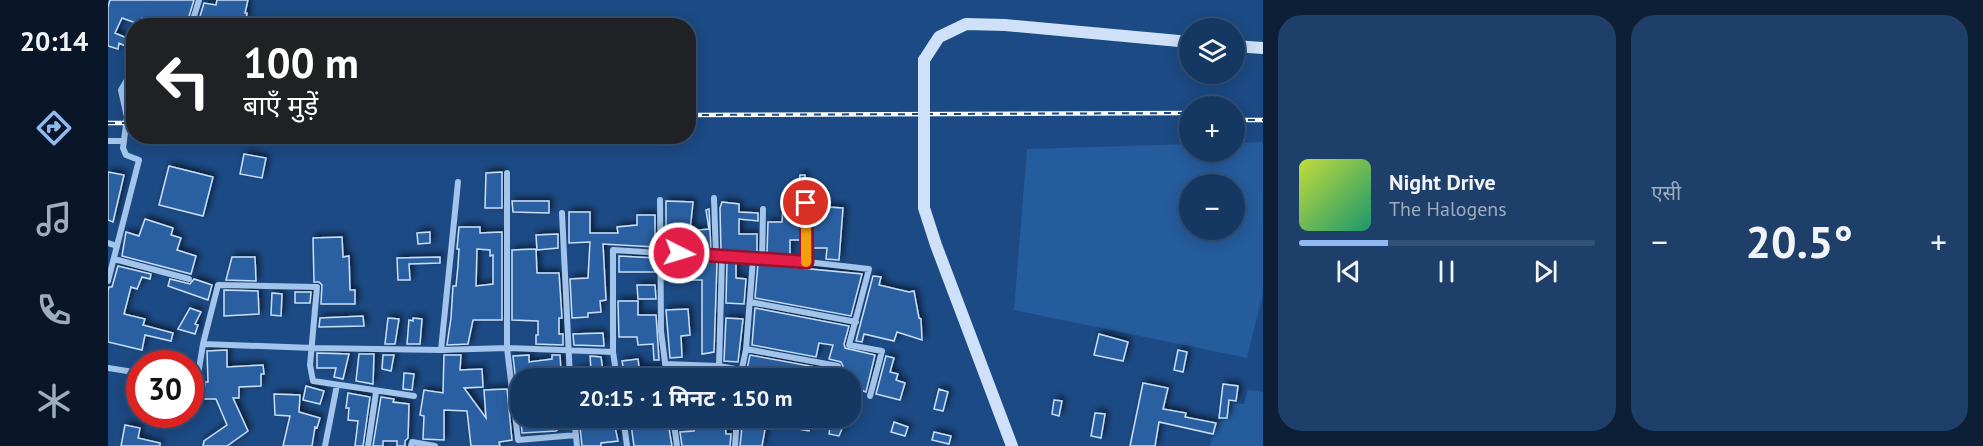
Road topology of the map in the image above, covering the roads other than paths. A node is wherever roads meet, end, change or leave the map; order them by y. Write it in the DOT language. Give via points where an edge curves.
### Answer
graph roads {
  1 [pos="198,0"];
  2 [pos="193,18"];
  3 [pos="1179,41"];
  4 [pos="1245,47"];
  5 [pos="1263,48"];
  6 [pos="126,82"];
  7 [pos="126,112"];
  8 [pos="126,125"];
  9 [pos="108,141"];
  10 [pos="124,141"];
  11 [pos="507,173"];
  12 [pos="458,182"];
  13 [pos="714,198"];
  14 [pos="660,200"];
  15 [pos="806,203"];
  16 [pos="763,209"];
  17 [pos="562,213"];
  18 [pos="108,243"];
  19 [pos="117,246"];
  20 [pos="660,252"];
  21 [pos="719,257"];
  22 [pos="114,259"];
  23 [pos="753,259"];
  24 [pos="762,260"];
  25 [pos="807,262"];
  26 [pos="189,279"];
  27 [pos="108,281"];
  28 [pos="750,302"];
  29 [pos="856,322"];
  30 [pos="203,344"];
  31 [pos="313,348"];
  32 [pos="507,348"];
  33 [pos="746,349"];
  34 [pos="202,350"];
  35 [pos="441,350"];
  36 [pos="568,351"];
  37 [pos="614,352"];
  38 [pos="665,364"];
  39 [pos="719,366"];
  40 [pos="838,366"];
  41 [pos="108,368"];
  42 [pos="569,368"];
  43 [pos="616,368"];
  44 [pos="666,368"];
  45 [pos="730,368"];
  46 [pos="741,368"];
  47 [pos="126,371"];
  48 [pos="337,385"];
  49 [pos="376,392"];
  50 [pos="414,396"];
  51 [pos="870,396"];
  52 [pos="575,428"];
  53 [pos="625,428"];
  54 [pos="675,428"];
  55 [pos="736,428"];
  56 [pos="576,435"];
  57 [pos="324,446"];
  58 [pos="368,446"];
  59 [pos="411,446"];
  60 [pos="435,446"];
  61 [pos="577,446"];
  62 [pos="627,446"];
  63 [pos="677,446"];
  64 [pos="735,446"];
  65 [pos="1012,446"];
  1 -- 2 [label="street"];
  3 -- 65 [label="main road, bridge" via="966,24 939,37 924,60 924,208"];
  4 -- 5 [label="main road"];
  6 -- 7 [label="street" via="121,90"];
  8 -- 10 [label="street"];
  9 -- 10 [label="street"];
  10 -- 19 [label="street" via="126,155 139,160"];
  11 -- 32 [label="street"];
  12 -- 35 [label="street"];
  13 -- 21 [label="street"];
  14 -- 20 [label="street"];
  15 -- 25 [label="street"];
  16 -- 24 [label="street"];
  17 -- 36 [label="street"];
  18 -- 19 [label="street"];
  19 -- 22 [label="street"];
  20 -- 21 [label="street"];
  20 -- 37 [label="street" via="614,250"];
  20 -- 38 [label="street"];
  21 -- 23 [label="street"];
  21 -- 39 [label="street"];
  22 -- 26 [label="street"];
  22 -- 27 [label="street"];
  23 -- 24 [label="street"];
  23 -- 28 [label="street"];
  24 -- 25 [label="street"];
  25 -- 29 [label="street" via="869,269"];
  28 -- 29 [label="street"];
  28 -- 33 [label="street"];
  29 -- 51 [label="street" via="849,345 882,351"];
  30 -- 31 [label="street"];
  30 -- 31 [label="street" via="218,285 317,287"];
  30 -- 34 [label="street"];
  31 -- 35 [label="street"];
  31 -- 48 [label="street" via="313,381"];
  32 -- 35 [label="street"];
  32 -- 36 [label="street"];
  32 -- 56 [label="street" via="518,440"];
  33 -- 40 [label="street"];
  33 -- 46 [label="street"];
  36 -- 37 [label="street"];
  36 -- 42 [label="street"];
  37 -- 43 [label="street"];
  38 -- 39 [label="street"];
  38 -- 44 [label="street"];
  39 -- 45 [label="street"];
  41 -- 47 [label="street"];
  48 -- 49 [label="street"];
  48 -- 57 [label="street"];
  49 -- 50 [label="street"];
  49 -- 58 [label="street"];
  52 -- 56 [label="street"];
  53 -- 62 [label="street"];
  54 -- 63 [label="street"];
  55 -- 64 [label="street"];
  56 -- 61 [label="street"];
  59 -- 60 [label="street" via="412,442"];
}
